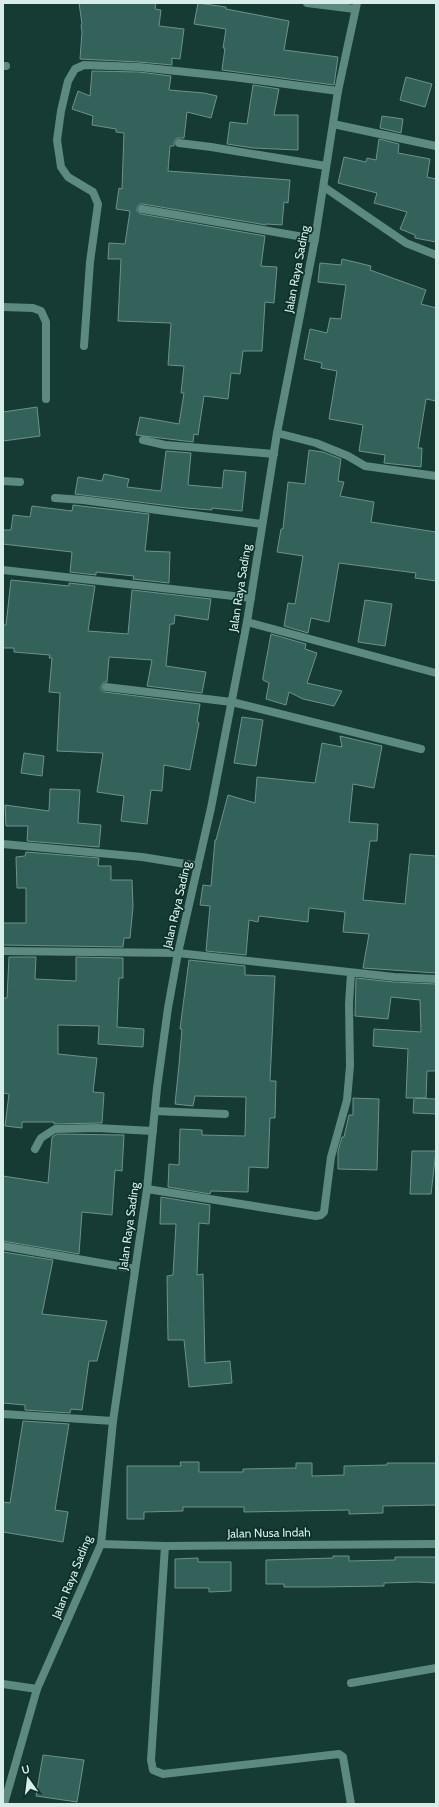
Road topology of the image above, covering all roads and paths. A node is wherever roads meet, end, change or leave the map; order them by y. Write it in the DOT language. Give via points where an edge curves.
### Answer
graph roads {
  1 [pos="307,3"];
  2 [pos="356,6"];
  3 [pos="338,91"];
  4 [pos="334,124"];
  5 [pos="179,143"];
  6 [pos="436,146"];
  7 [pos="326,166"];
  8 [pos="324,187"];
  9 [pos="142,209"];
  10 [pos="315,239"];
  11 [pos="436,255"];
  12 [pos="3,307"];
  13 [pos="84,346"];
  14 [pos="46,399"];
  15 [pos="277,433"];
  16 [pos="143,440"];
  17 [pos="274,454"];
  18 [pos="436,476"];
  19 [pos="3,481"];
  20 [pos="20,482"];
  21 [pos="55,498"];
  22 [pos="262,524"];
  23 [pos="3,570"];
  24 [pos="251,598"];
  25 [pos="247,622"];
  26 [pos="436,673"];
  27 [pos="106,687"];
  28 [pos="232,702"];
  29 [pos="421,749"];
  30 [pos="3,844"];
  31 [pos="198,866"];
  32 [pos="3,951"];
  33 [pos="178,954"];
  34 [pos="351,973"];
  35 [pos="436,979"];
  36 [pos="155,1111"];
  37 [pos="225,1114"];
  38 [pos="153,1131"];
  39 [pos="35,1149"];
  40 [pos="147,1189"];
  41 [pos="3,1246"];
  42 [pos="135,1269"];
  43 [pos="3,1414"];
  44 [pos="114,1422"];
  45 [pos="101,1544"];
  46 [pos="436,1544"];
  47 [pos="165,1546"];
  48 [pos="436,1668"];
  49 [pos="351,1683"];
  50 [pos="3,1684"];
  51 [pos="37,1690"];
  52 [pos="4,1804"];
  53 [pos="351,1804"];
  1 -- 2 [label="street"];
  2 -- 3 [label="street, Jalan Raya Sading"];
  3 -- 4 [label="street, Jalan Raya Sading"];
  3 -- 13 [label="street" via="139,67 84,65 75,69 68,81 57,140 61,167 68,177 93,192 98,204 90,262"];
  4 -- 6 [label="street"];
  4 -- 7 [label="street, Jalan Raya Sading"];
  5 -- 7 [label="street"];
  7 -- 8 [label="street, Jalan Raya Sading"];
  8 -- 10 [label="street, Jalan Raya Sading"];
  8 -- 11 [label="street" via="406,243"];
  9 -- 10 [label="street"];
  10 -- 15 [label="street, Jalan Raya Sading"];
  12 -- 14 [label="street" via="33,308 41,311 46,322"];
  15 -- 17 [label="street, Jalan Raya Sading"];
  15 -- 18 [label="street" via="316,443 365,466"];
  16 -- 17 [label="street" via="165,445"];
  17 -- 22 [label="street, Jalan Raya Sading"];
  19 -- 20 [label="street"];
  21 -- 22 [label="street"];
  22 -- 24 [label="street, Jalan Raya Sading"];
  23 -- 24 [label="street"];
  24 -- 25 [label="street, Jalan Raya Sading"];
  25 -- 26 [label="street"];
  25 -- 28 [label="street, Jalan Raya Sading"];
  27 -- 28 [label="street"];
  28 -- 29 [label="street"];
  28 -- 31 [label="street, Jalan Raya Sading"];
  30 -- 31 [label="street" via="142,857"];
  31 -- 33 [label="street, Jalan Raya Sading"];
  32 -- 33 [label="street"];
  33 -- 34 [label="street"];
  33 -- 36 [label="street, Jalan Raya Sading" via="168,1008"];
  34 -- 35 [label="street"];
  34 -- 40 [label="street" via="347,1100 331,1157 324,1212 321,1215 306,1215"];
  36 -- 37 [label="street"];
  36 -- 38 [label="street, Jalan Raya Sading"];
  38 -- 39 [label="street" via="55,1129 41,1138"];
  38 -- 40 [label="street, Jalan Raya Sading"];
  40 -- 42 [label="street, Jalan Raya Sading"];
  41 -- 42 [label="street"];
  42 -- 44 [label="street, Jalan Raya Sading"];
  43 -- 44 [label="street"];
  44 -- 45 [label="street, Jalan Raya Sading"];
  45 -- 47 [label="street, Jalan Nusa Indah"];
  45 -- 51 [label="street, Jalan Raya Sading"];
  46 -- 47 [label="street, Jalan Nusa Indah"];
  47 -- 53 [label="street" via="151,1760 153,1770 163,1774 339,1754 342,1757"];
  48 -- 49 [label="street"];
  50 -- 51 [label="street"];
  51 -- 52 [label="street, Jalan Raya Sading"];
}
